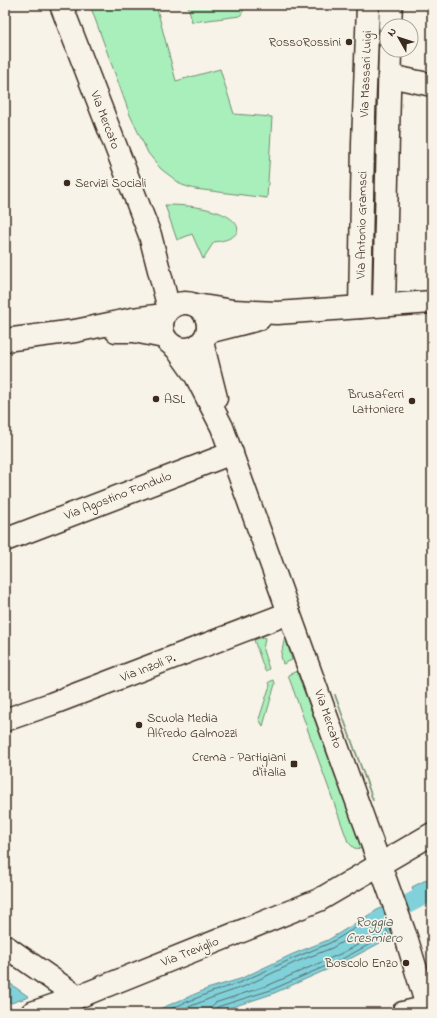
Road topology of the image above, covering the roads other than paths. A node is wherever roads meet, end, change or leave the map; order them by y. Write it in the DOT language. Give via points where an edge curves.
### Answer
graph roads {
  1 [pos="61,5"];
  2 [pos="368,5"];
  3 [pos="391,5"];
  4 [pos="390,18"];
  5 [pos="390,58"];
  6 [pos="390,76"];
  7 [pos="432,85"];
  8 [pos="363,144"];
  9 [pos="387,146"];
  10 [pos="150,235"];
  11 [pos="432,302"];
  12 [pos="193,304"];
  13 [pos="384,306"];
  14 [pos="360,307"];
  15 [pos="166,312"];
  16 [pos="277,313"];
  17 [pos="75,331"];
  18 [pos="205,337"];
  19 [pos="5,340"];
  20 [pos="170,343"];
  21 [pos="222,427"];
  22 [pos="232,453"];
  23 [pos="5,540"];
  24 [pos="289,613"];
  25 [pos="5,720"];
  26 [pos="432,834"];
  27 [pos="383,875"];
  28 [pos="5,946"];
  29 [pos="78,997"];
  30 [pos="429,1010"];
  31 [pos="32,1013"];
  32 [pos="403,1013"];
  1 -- 10 [label="street, Via Mercato"];
  2 -- 8 [label="street, Via Massari Luigi"];
  3 -- 4 [label="street, Via Massari Luigi"];
  5 -- 6 [label="street, Via Massari Luigi"];
  6 -- 7 [label="street, Via Massari Luigi"];
  6 -- 9 [label="street, Via Massari Luigi"];
  8 -- 14 [label="street, Via Antonio Gramsci"];
  9 -- 13 [label="street, Via Antonio Gramsci"];
  10 -- 12 [label="street, Via Mercato"];
  10 -- 15 [label="street, Via Mercato"];
  11 -- 13 [label="street"];
  12 -- 15 [label="street" via="175,305"];
  12 -- 16 [label="street" via="233,311"];
  12 -- 18 [label="street" via="206,316 208,323"];
  13 -- 14 [label="street"];
  14 -- 16 [label="street"];
  15 -- 17 [label="street"];
  15 -- 20 [label="street" via="162,330"];
  16 -- 18 [label="street"];
  17 -- 19 [label="street"];
  17 -- 20 [label="street" via="134,331"];
  18 -- 20 [label="street" via="192,349 184,350"];
  18 -- 21 [label="street, Via Mercato"];
  20 -- 21 [label="street, Via Mercato" via="196,376"];
  21 -- 22 [label="street, Via Mercato"];
  22 -- 23 [label="street, Via Agostino Fondulo"];
  22 -- 24 [label="street, Via Mercato"];
  24 -- 25 [label="street, Via Inzoli P."];
  24 -- 27 [label="street, Via Mercato"];
  26 -- 27 [label="street, Via Treviglio"];
  27 -- 29 [label="street, Via Treviglio"];
  27 -- 30 [label="street, Via Mercato"];
  28 -- 29 [label="street"];
  29 -- 31 [label="street, Via Treviglio"];
  30 -- 32 [label="street"];
}
